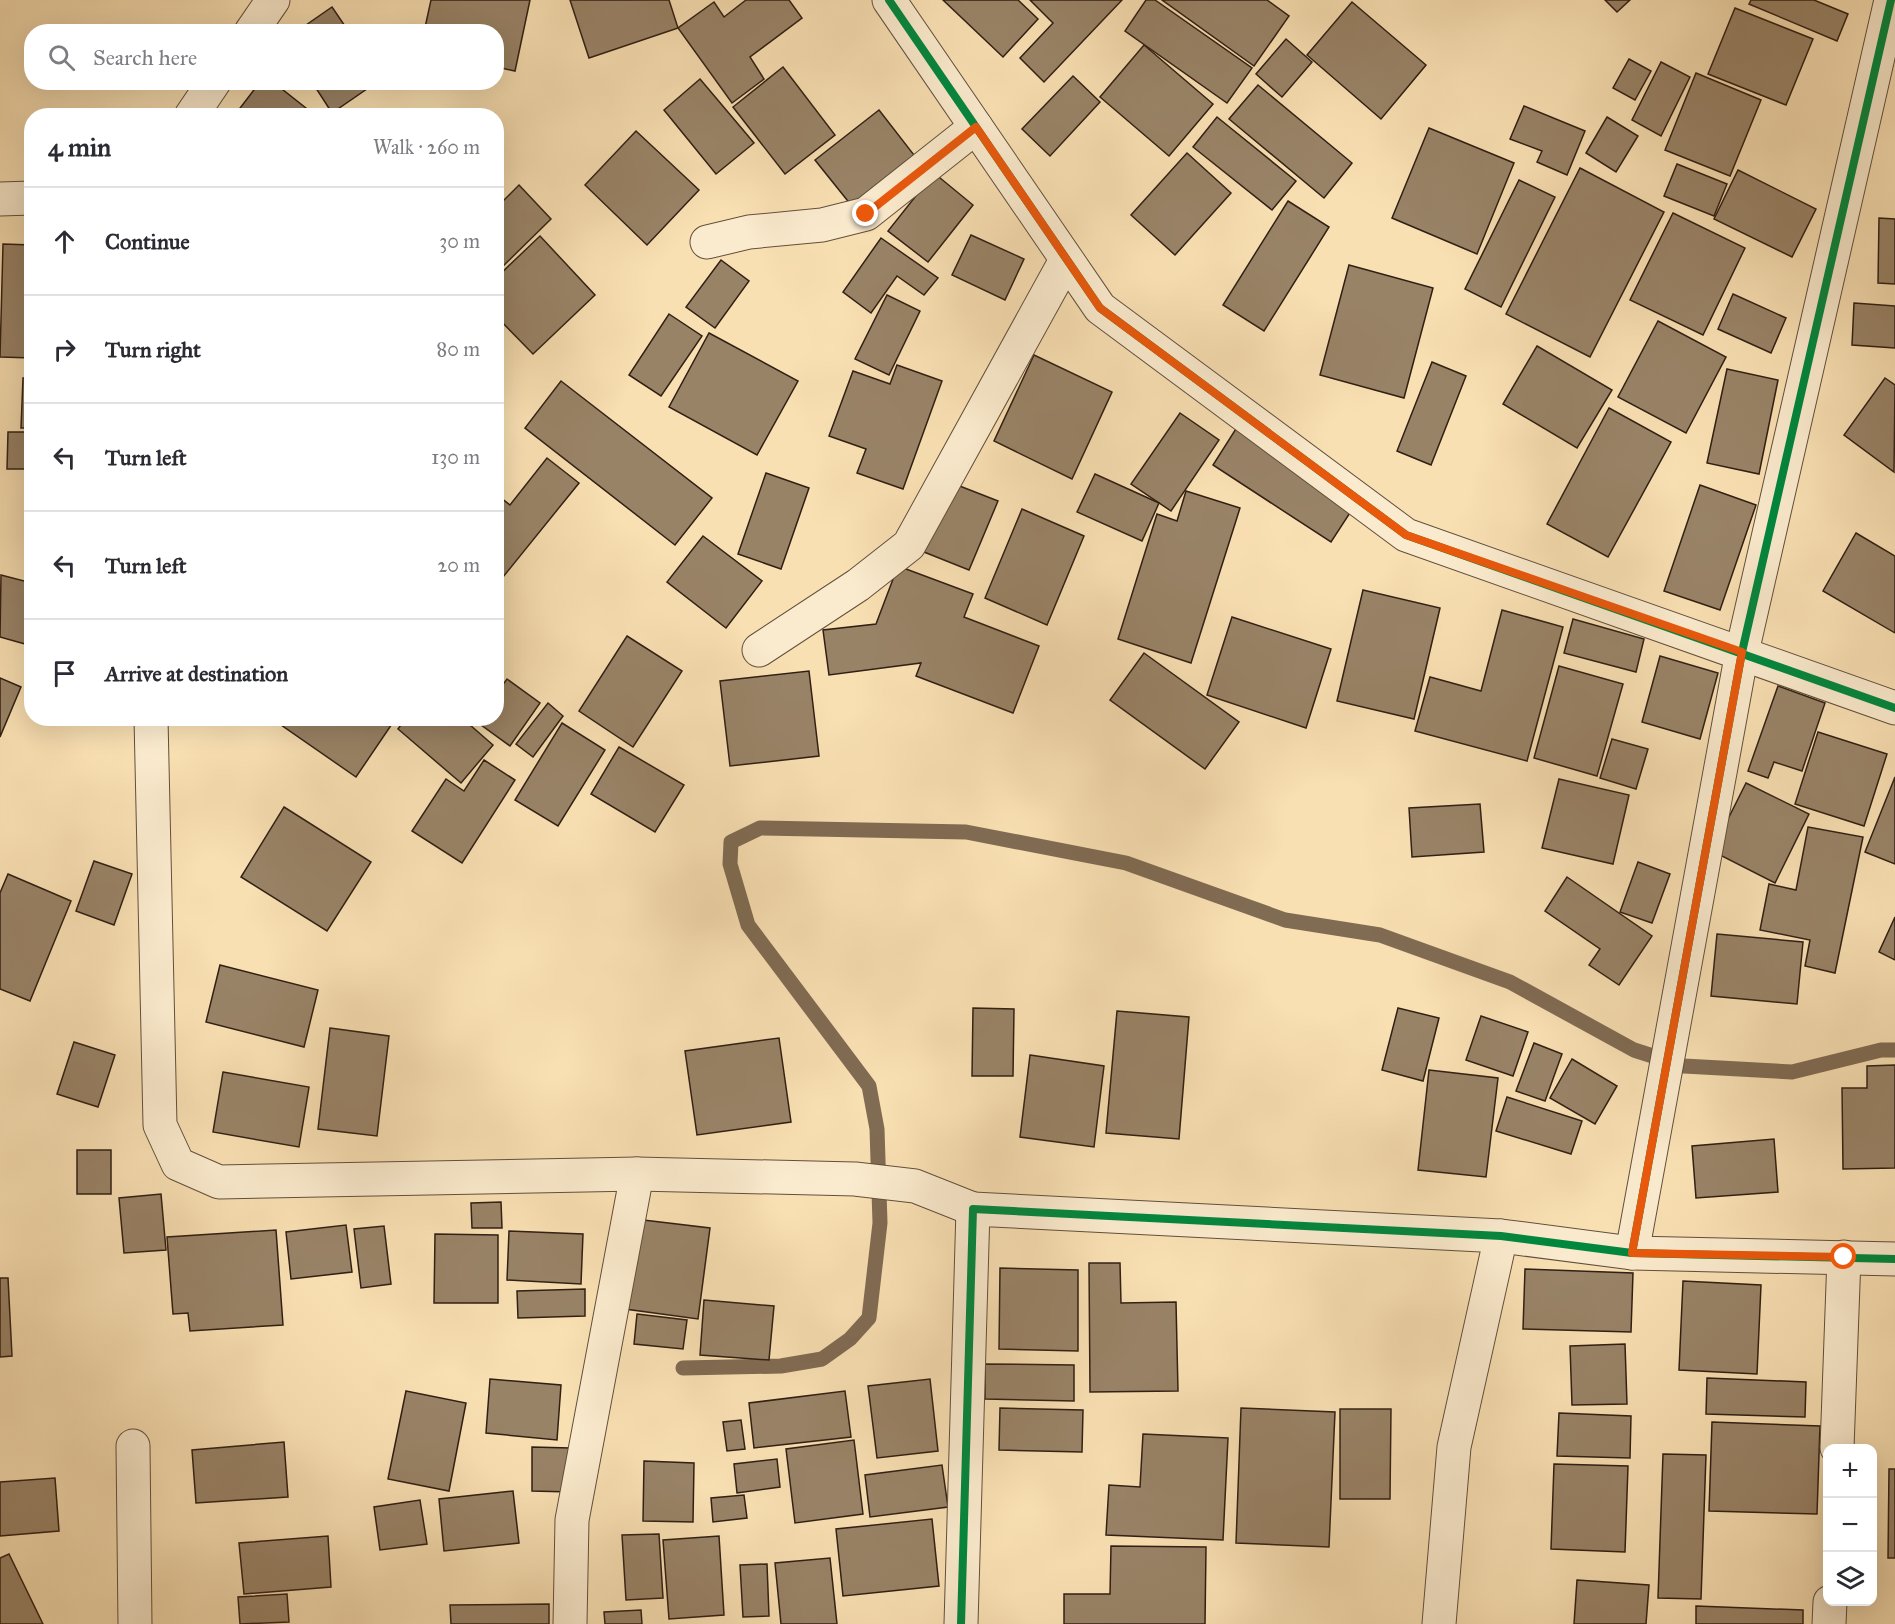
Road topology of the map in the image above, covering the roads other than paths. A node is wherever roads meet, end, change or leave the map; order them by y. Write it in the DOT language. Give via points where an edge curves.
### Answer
graph roads {
  1 [pos="273,0"];
  2 [pos="889,0"];
  3 [pos="1891,0"];
  4 [pos="256,24"];
  5 [pos="209,90"];
  6 [pos="196,108"];
  7 [pos="976,127"];
  8 [pos="24,198"];
  9 [pos="0,199"];
  10 [pos="707,242"];
  11 [pos="1066,260"];
  12 [pos="759,650"];
  13 [pos="1742,652"];
  14 [pos="1895,708"];
  15 [pos="151,726"];
  16 [pos="636,1174"];
  17 [pos="973,1209"];
  18 [pos="1501,1236"];
  19 [pos="1632,1253"];
  20 [pos="1844,1257"];
  21 [pos="1895,1259"];
  22 [pos="1837,1444"];
  23 [pos="133,1446"];
  24 [pos="1830,1606"];
  25 [pos="135,1624"];
  26 [pos="570,1624"];
  27 [pos="961,1624"];
  28 [pos="1439,1624"];
  29 [pos="1829,1624"];
  1 -- 4 [label="street"];
  2 -- 7 [label="street"];
  3 -- 13 [label="street"];
  5 -- 6 [label="street"];
  7 -- 10 [label="street" via="866,214 822,225 749,232"];
  7 -- 11 [label="street"];
  8 -- 9 [label="street"];
  11 -- 12 [label="street" via="909,545 858,585"];
  11 -- 13 [label="street" via="1100,308 1406,535"];
  13 -- 14 [label="street"];
  13 -- 19 [label="street"];
  15 -- 16 [label="street" via="160,1125 178,1164 219,1182"];
  16 -- 17 [label="street" via="855,1179 915,1186"];
  16 -- 26 [label="street" via="572,1520"];
  17 -- 18 [label="street"];
  17 -- 27 [label="street"];
  18 -- 19 [label="street"];
  18 -- 28 [label="street" via="1454,1447"];
  19 -- 20 [label="street"];
  20 -- 21 [label="street"];
  20 -- 22 [label="street"];
  23 -- 25 [label="street"];
  24 -- 29 [label="street"];
}
